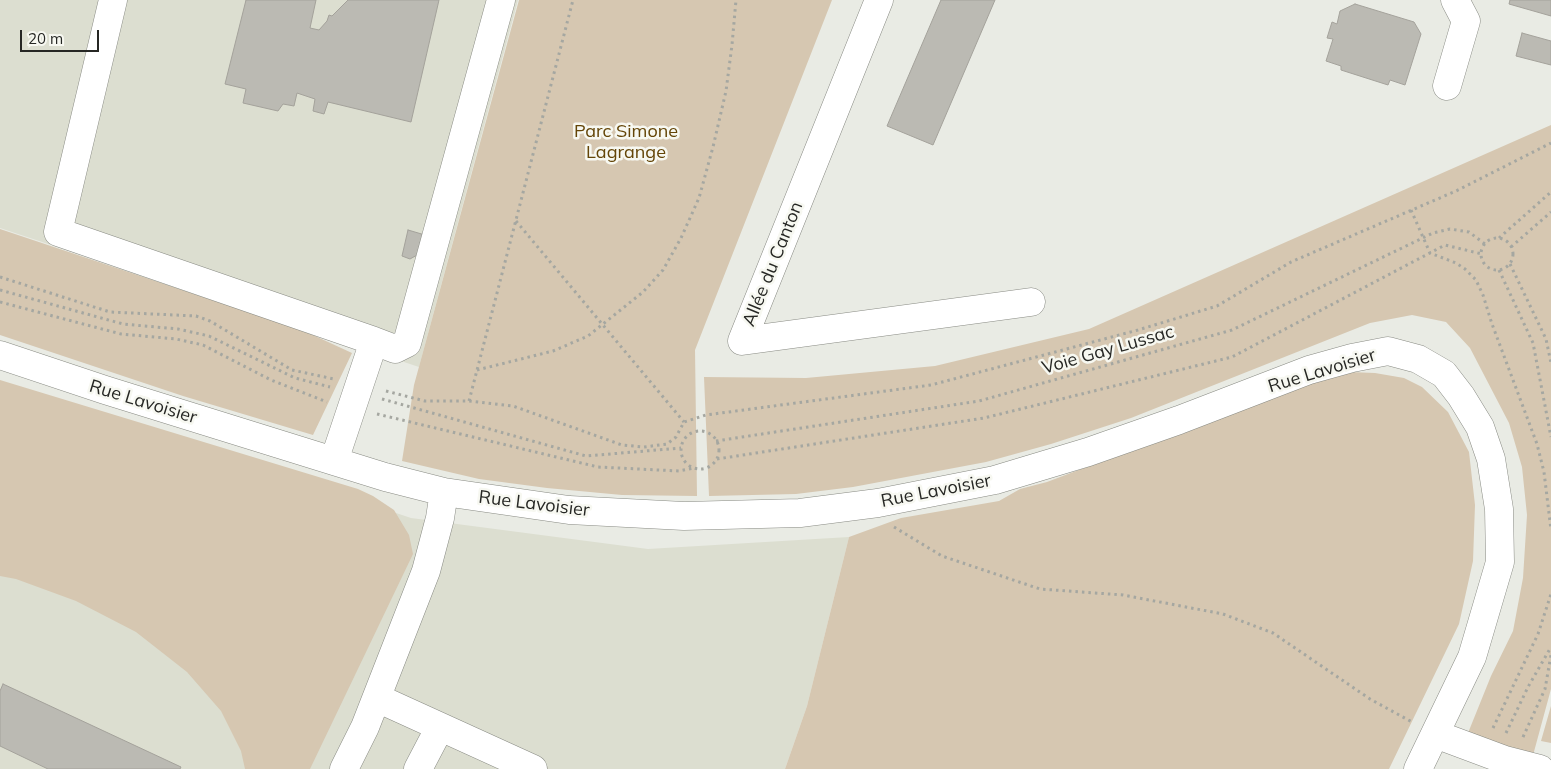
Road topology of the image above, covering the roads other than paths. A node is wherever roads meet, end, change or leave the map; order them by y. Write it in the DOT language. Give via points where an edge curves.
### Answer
graph roads {
  1 [pos="113,0"];
  2 [pos="501,0"];
  3 [pos="879,0"];
  4 [pos="1454,0"];
  5 [pos="1447,86"];
  6 [pos="1031,302"];
  7 [pos="374,341"];
  8 [pos="0,355"];
  9 [pos="334,461"];
  10 [pos="444,492"];
  11 [pos="377,698"];
  12 [pos="440,726"];
  13 [pos="1435,734"];
  14 [pos="485,759"];
  15 [pos="1500,761"];
  16 [pos="344,769"];
  17 [pos="418,769"];
  18 [pos="533,769"];
  19 [pos="1418,769"];
  20 [pos="1540,769"];
  1 -- 7 [label="street" via="58,232"];
  2 -- 7 [label="street" via="407,343 395,349"];
  3 -- 6 [label="street, Allée du Canton" via="742,341"];
  4 -- 5 [label="street" via="1466,22"];
  7 -- 9 [label="street"];
  8 -- 9 [label="street, Rue Lavoisier"];
  9 -- 10 [label="street, Rue Lavoisier"];
  10 -- 11 [label="street" via="426,571"];
  10 -- 13 [label="street, Rue Lavoisier" via="569,510 684,516 800,514 878,503 995,480 1088,452 1309,370 1388,351 1418,359 1444,374 1461,396 1480,427 1492,459 1499,509 1500,562 1472,657"];
  11 -- 12 [label="street"];
  11 -- 16 [label="street"];
  12 -- 14 [label="street"];
  12 -- 17 [label="street"];
  13 -- 15 [label="street"];
  13 -- 19 [label="street, Rue Lavoisier"];
  14 -- 18 [label="street"];
  15 -- 20 [label="street"];
}
